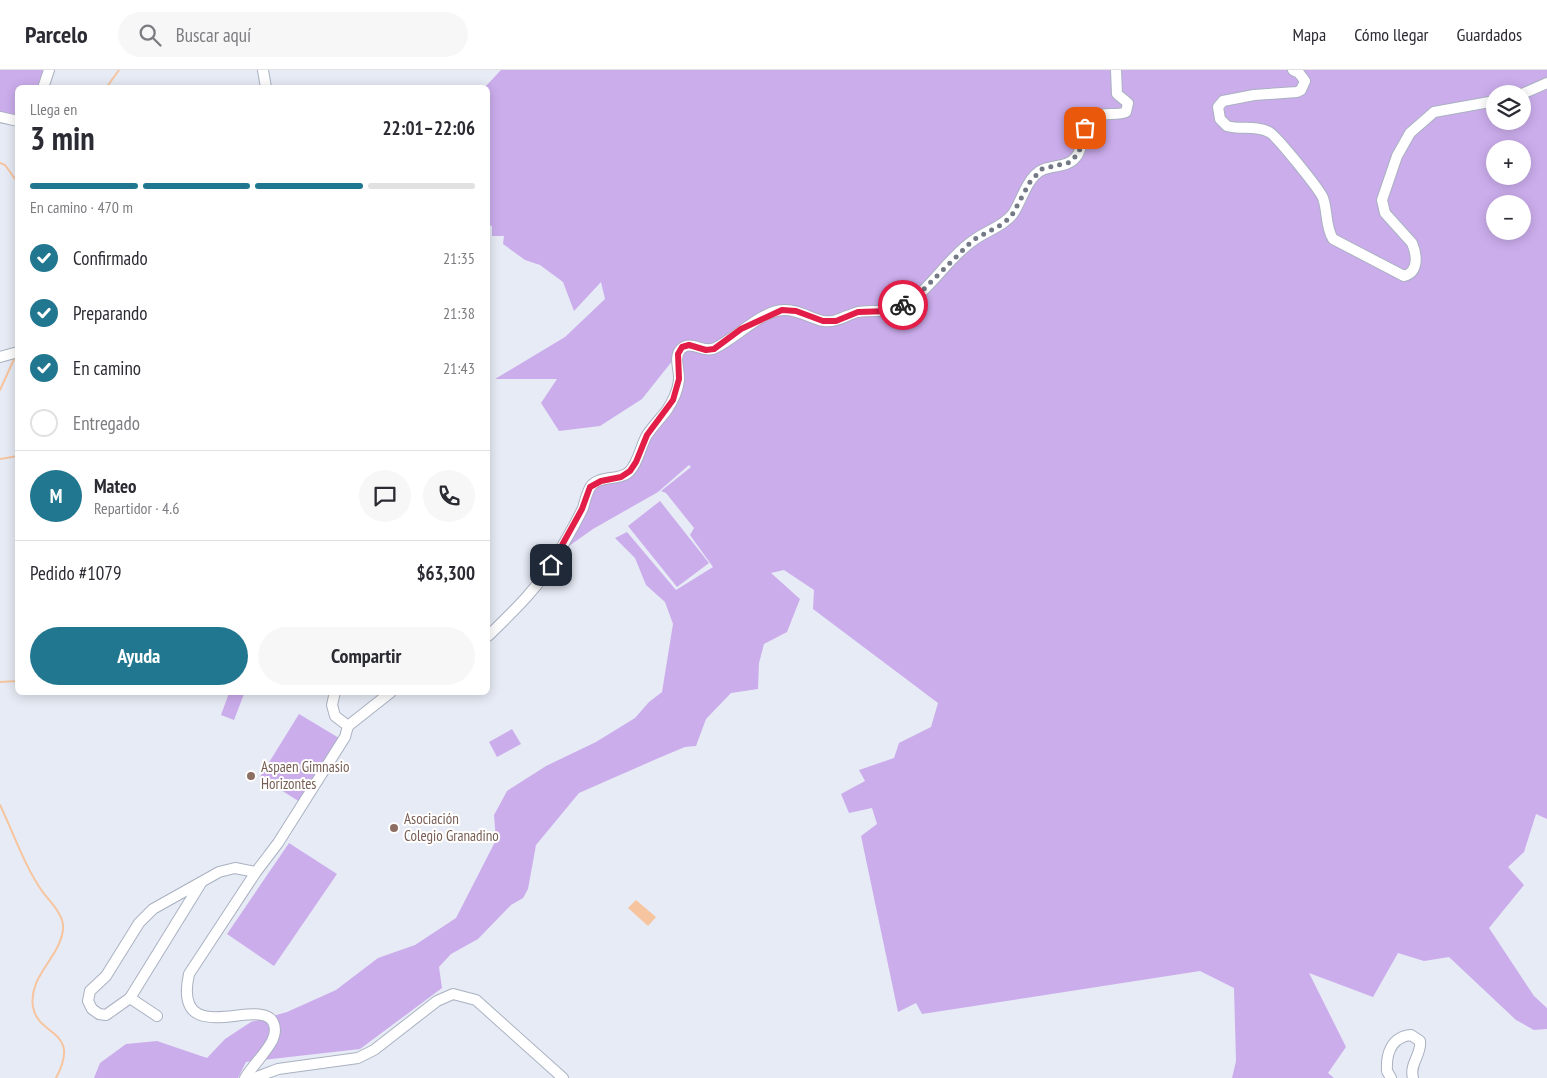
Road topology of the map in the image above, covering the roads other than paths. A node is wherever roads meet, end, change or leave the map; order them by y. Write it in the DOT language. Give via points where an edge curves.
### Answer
graph roads {
  1 [pos="49,70"];
  2 [pos="263,70"];
  3 [pos="1116,70"];
  4 [pos="1293,70"];
  5 [pos="1547,83"];
  6 [pos="44,85"];
  7 [pos="266,85"];
  8 [pos="1531,90"];
  9 [pos="1486,103"];
  10 [pos="0,118"];
  11 [pos="15,120"];
  12 [pos="15,353"];
  13 [pos="0,357"];
  14 [pos="490,634"];
  15 [pos="334,695"];
  16 [pos="386,695"];
  17 [pos="348,726"];
  18 [pos="256,872"];
  19 [pos="201,883"];
  20 [pos="130,998"];
  21 [pos="157,1016"];
  22 [pos="245,1078"];
  23 [pos="254,1078"];
  24 [pos="562,1078"];
  25 [pos="1391,1078"];
  26 [pos="1413,1078"];
  1 -- 6 [label="street"];
  2 -- 7 [label="street"];
  3 -- 14 [label="street" via="1117,94 1128,103 1126,112 1094,118 1085,128 1076,158 1064,165 1042,169 1030,182 1011,217 973,240 903,306 890,311 858,312 836,321 823,321 796,311 782,310 741,329 714,349 682,347 678,354 679,379 673,400 647,435 630,471 590,487 582,509 544,578"];
  4 -- 9 [label="street" via="1305,81 1301,90 1223,101 1218,107 1220,119 1226,126 1258,129 1278,139 1320,192 1328,231 1333,239 1404,276 1414,270 1415,249 1385,214 1382,200 1397,156 1410,133 1434,112"];
  5 -- 8 [label="street"];
  10 -- 11 [label="street"];
  12 -- 13 [label="street"];
  15 -- 17 [label="street" via="335,716"];
  16 -- 17 [label="street"];
  17 -- 18 [label="street" via="345,737 302,806"];
  18 -- 19 [label="street" via="227,868"];
  18 -- 22 [label="street" via="189,974 186,985 193,1008 202,1016 216,1019 255,1013 272,1020 275,1031 272,1041"];
  19 -- 20 [label="street"];
  19 -- 20 [label="street" via="146,914 106,976 90,992 88,1001 92,1009 106,1014"];
  20 -- 21 [label="street"];
  23 -- 24 [label="street" via="278,1069 358,1058 374,1050 437,1001 453,994 476,1000"];
  25 -- 26 [label="street" via="1387,1071 1390,1049 1396,1040 1411,1035 1420,1041 1421,1047 1412,1067"];
}
